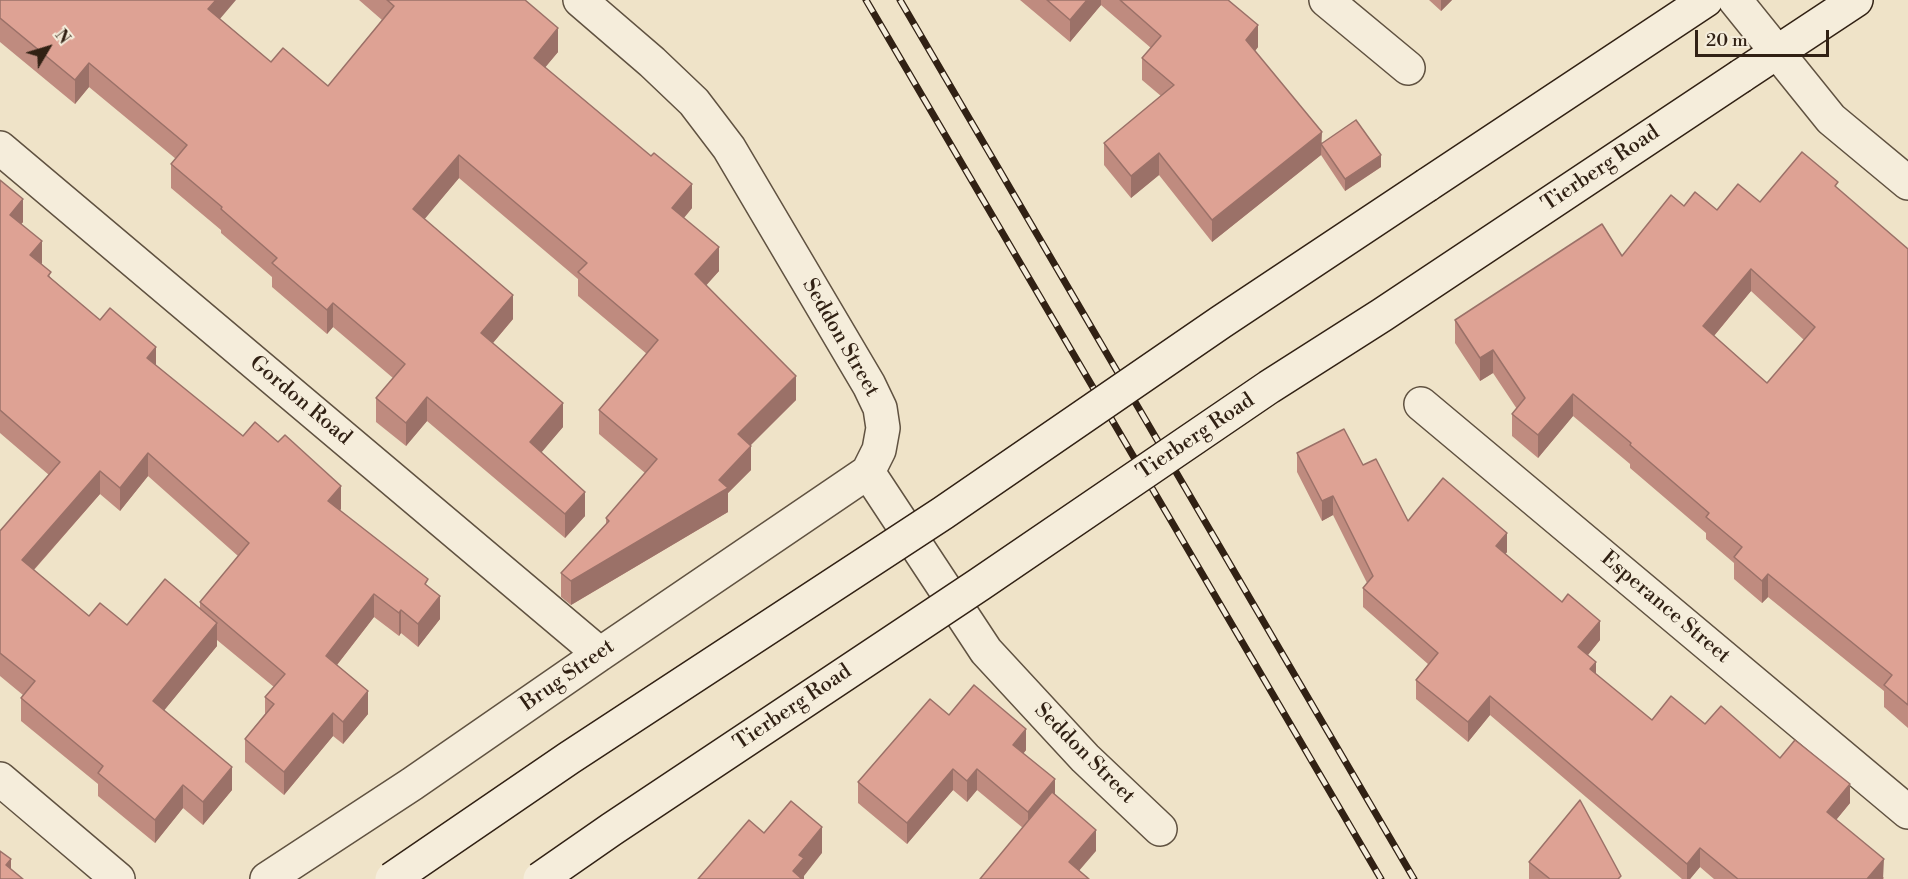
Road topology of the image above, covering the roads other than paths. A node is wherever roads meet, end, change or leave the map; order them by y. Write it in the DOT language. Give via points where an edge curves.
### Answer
graph roads {
  1 [pos="579,0"];
  2 [pos="1326,0"];
  3 [pos="1735,0"];
  4 [pos="1856,0"];
  5 [pos="1698,5"];
  6 [pos="1777,53"];
  7 [pos="1408,68"];
  8 [pos="0,148"];
  9 [pos="1908,183"];
  10 [pos="1421,404"];
  11 [pos="868,472"];
  12 [pos="600,654"];
  13 [pos="0,779"];
  14 [pos="1908,812"];
  15 [pos="1160,829"];
  16 [pos="118,879"];
  17 [pos="267,879"];
  18 [pos="392,879"];
  19 [pos="540,879"];
  1 -- 11 [label="street, Seddon Street" via="694,102 729,148 880,408 883,428 879,450"];
  2 -- 7 [label="street"];
  3 -- 6 [label="street"];
  4 -- 6 [label="street, Tierberg Road"];
  5 -- 18 [label="street, bridge"];
  6 -- 9 [label="street" via="1831,119"];
  6 -- 19 [label="street, Tierberg Road, bridge" via="1269,387"];
  8 -- 12 [label="street, Gordon Road"];
  10 -- 14 [label="street, Esperance Street"];
  11 -- 12 [label="street, Brug Street"];
  11 -- 15 [label="street, Seddon Street" via="986,651 1084,758"];
  12 -- 17 [label="street, Brug Street"];
  13 -- 16 [label="street"];
}
